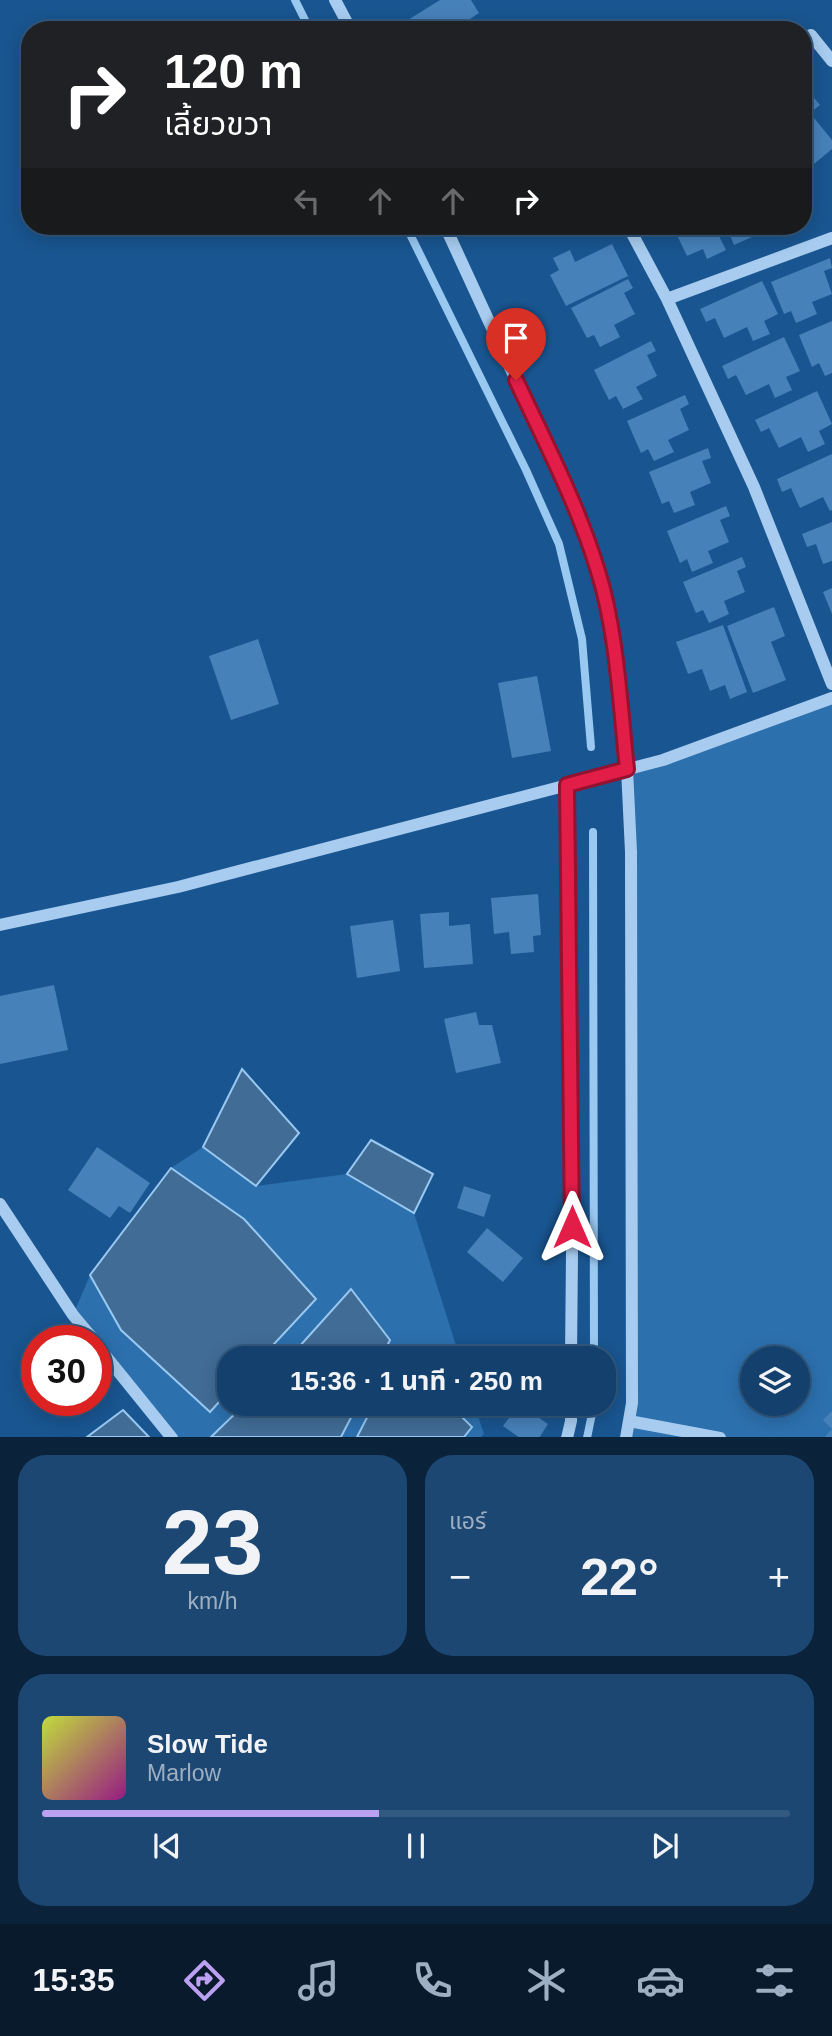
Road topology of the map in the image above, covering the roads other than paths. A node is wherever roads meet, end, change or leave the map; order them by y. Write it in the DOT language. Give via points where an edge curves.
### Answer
graph roads {
  1 [pos="335,0"];
  2 [pos="346,21"];
  3 [pos="812,36"];
  4 [pos="832,61"];
  5 [pos="449,235"];
  6 [pos="633,235"];
  7 [pos="832,238"];
  8 [pos="667,299"];
  9 [pos="832,684"];
  10 [pos="832,698"];
  11 [pos="627,769"];
  12 [pos="567,785"];
  13 [pos="0,925"];
  14 [pos="0,1204"];
  15 [pos="82,1325"];
  16 [pos="571,1346"];
  17 [pos="112,1363"];
  18 [pos="571,1416"];
  19 [pos="629,1421"];
  20 [pos="172,1437"];
  21 [pos="567,1437"];
  22 [pos="626,1437"];
  23 [pos="720,1437"];
  1 -- 2 [label="street"];
  3 -- 4 [label="street"];
  5 -- 11 [label="street" via="574,506 597,569 610,624"];
  6 -- 8 [label="street"];
  7 -- 8 [label="street"];
  8 -- 9 [label="street" via="754,487"];
  10 -- 11 [label="street"];
  11 -- 12 [label="street"];
  11 -- 19 [label="street" via="631,852"];
  12 -- 13 [label="street" via="178,887"];
  12 -- 16 [label="street"];
  14 -- 15 [label="street"];
  17 -- 20 [label="street"];
  18 -- 21 [label="street"];
  19 -- 22 [label="street"];
  19 -- 23 [label="street"];
}
